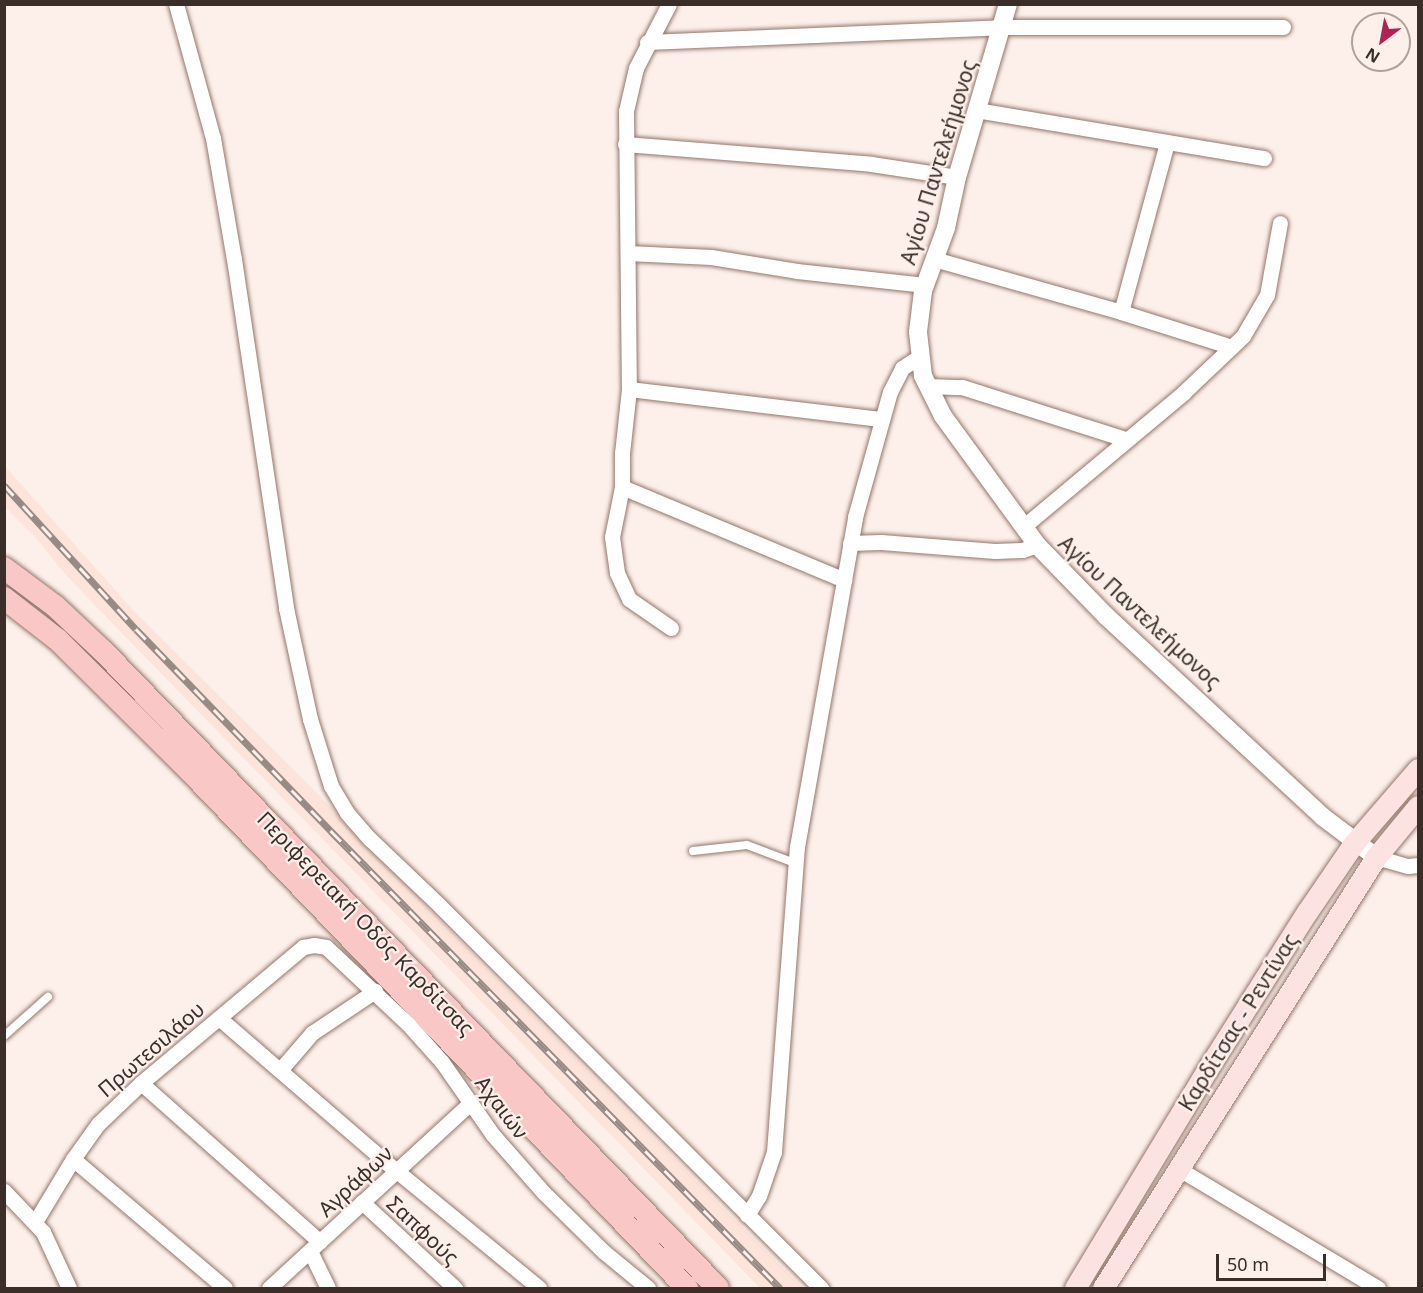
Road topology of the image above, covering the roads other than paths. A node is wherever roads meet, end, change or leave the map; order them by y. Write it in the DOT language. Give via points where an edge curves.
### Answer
graph roads {
  1 [pos="176,4"];
  2 [pos="669,4"];
  3 [pos="1008,4"];
  4 [pos="1001,27"];
  5 [pos="1283,27"];
  6 [pos="647,42"];
  7 [pos="976,110"];
  8 [pos="1167,143"];
  9 [pos="625,144"];
  10 [pos="1264,158"];
  11 [pos="957,177"];
  12 [pos="1280,223"];
  13 [pos="628,253"];
  14 [pos="934,259"];
  15 [pos="925,285"];
  16 [pos="1121,312"];
  17 [pos="1232,347"];
  18 [pos="919,357"];
  19 [pos="927,386"];
  20 [pos="629,389"];
  21 [pos="882,419"];
  22 [pos="1125,440"];
  23 [pos="622,487"];
  24 [pos="1023,527"];
  25 [pos="850,543"];
  26 [pos="1037,545"];
  27 [pos="4,568"];
  28 [pos="844,580"];
  29 [pos="4,598"];
  30 [pos="671,628"];
  31 [pos="1419,769"];
  32 [pos="1419,806"];
  33 [pos="1354,843"];
  34 [pos="693,850"];
  35 [pos="1376,857"];
  36 [pos="795,863"];
  37 [pos="1419,865"];
  38 [pos="327,947"];
  39 [pos="375,991"];
  40 [pos="48,997"];
  41 [pos="219,1018"];
  42 [pos="4,1036"];
  43 [pos="280,1069"];
  44 [pos="141,1083"];
  45 [pos="470,1103"];
  46 [pos="73,1159"];
  47 [pos="1179,1169"];
  48 [pos="396,1171"];
  49 [pos="4,1191"];
  50 [pos="362,1202"];
  51 [pos="10,1208"];
  52 [pos="747,1215"];
  53 [pos="35,1222"];
  54 [pos="1100,1245"];
  55 [pos="315,1247"];
  56 [pos="1122,1258"];
  57 [pos="69,1288"];
  58 [pos="225,1288"];
  59 [pos="269,1288"];
  60 [pos="328,1288"];
  61 [pos="455,1288"];
  62 [pos="539,1288"];
  63 [pos="648,1288"];
  64 [pos="687,1288"];
  65 [pos="718,1288"];
  66 [pos="821,1288"];
  67 [pos="1075,1288"];
  68 [pos="1103,1288"];
  69 [pos="1378,1288"];
  1 -- 52 [label="street" via="213,138 286,608 310,719 331,786 347,813 370,839"];
  2 -- 6 [label="street"];
  3 -- 4 [label="street, Αγίου Παντελεήμονος"];
  4 -- 5 [label="street"];
  4 -- 6 [label="street"];
  4 -- 7 [label="street, Αγίου Παντελεήμονος"];
  6 -- 9 [label="street" via="628,92"];
  7 -- 8 [label="street"];
  7 -- 11 [label="street, Αγίου Παντελεήμονος"];
  8 -- 10 [label="street"];
  8 -- 16 [label="street"];
  9 -- 11 [label="street" via="871,164"];
  9 -- 13 [label="street"];
  11 -- 14 [label="street, Αγίου Παντελεήμονος" via="946,228"];
  12 -- 17 [label="street" via="1267,295 1252,324"];
  13 -- 15 [label="street" via="711,257"];
  13 -- 20 [label="street"];
  14 -- 15 [label="street, Αγίου Παντελεήμονος"];
  14 -- 16 [label="street"];
  15 -- 18 [label="street, Αγίου Παντελεήμονος" via="918,321"];
  16 -- 17 [label="street"];
  17 -- 22 [label="street"];
  18 -- 19 [label="street, Αγίου Παντελεήμονος"];
  18 -- 21 [label="street" via="898,375"];
  19 -- 22 [label="street" via="962,387"];
  19 -- 24 [label="street, Αγίου Παντελεήμονος" via="943,416"];
  20 -- 21 [label="street"];
  20 -- 23 [label="street"];
  21 -- 25 [label="street"];
  22 -- 24 [label="street"];
  23 -- 28 [label="street"];
  23 -- 30 [label="street" via="612,537 618,573 629,598"];
  24 -- 26 [label="street, Αγίου Παντελεήμονος"];
  25 -- 26 [label="street" via="995,551"];
  25 -- 28 [label="street"];
  26 -- 33 [label="street, Αγίου Παντελεήμονος" via="1106,616"];
  27 -- 65 [label="main road, Περιφερειακή Οδός Καρδίτσας" via="55,606 103,651"];
  28 -- 36 [label="street"];
  29 -- 64 [label="main road, Περιφερειακή Οδός Καρδίτσας" via="66,648 190,771"];
  31 -- 33 [label="main road, Καρδίτσας - Ρεντίνας"];
  32 -- 35 [label="main road, Καρδίτσας - Ρεντίνας"];
  33 -- 35 [label="street, Αγίου Παντελεήμονος"];
  33 -- 54 [label="main road, Καρδίτσας - Ρεντίνας" via="1212,1062"];
  34 -- 36 [label="lane" via="747,845"];
  35 -- 37 [label="street"];
  35 -- 47 [label="main road, Καρδίτσας - Ρεντίνας"];
  36 -- 52 [label="street" via="774,1152 759,1196"];
  38 -- 39 [label="street, Αχαιών"];
  38 -- 41 [label="street, Πρωτεσιλάου" via="303,947"];
  39 -- 43 [label="street" via="312,1033"];
  39 -- 45 [label="street, Αχαιών" via="442,1062"];
  40 -- 42 [label="lane"];
  41 -- 43 [label="street"];
  41 -- 44 [label="street, Πρωτεσιλάου"];
  43 -- 48 [label="street"];
  44 -- 46 [label="street, Πρωτεσιλάου" via="98,1125"];
  44 -- 55 [label="street"];
  45 -- 48 [label="street, Αγράφων"];
  45 -- 63 [label="street, Αχαιών" via="550,1199"];
  46 -- 53 [label="street, Πρωτεσιλάου"];
  46 -- 58 [label="street"];
  47 -- 56 [label="main road, Καρδίτσας - Ρεντίνας"];
  47 -- 69 [label="street"];
  48 -- 50 [label="street, Αγράφων"];
  48 -- 62 [label="street"];
  49 -- 51 [label="street"];
  50 -- 55 [label="street, Αγράφων"];
  50 -- 61 [label="street, Σαπφούς"];
  51 -- 53 [label="street"];
  52 -- 66 [label="street"];
  53 -- 57 [label="street" via="50,1244"];
  54 -- 56 [label="main road"];
  54 -- 67 [label="main road, Καρδίτσας - Ρεντίνας"];
  55 -- 59 [label="street, Αγράφων"];
  55 -- 60 [label="street"];
  56 -- 68 [label="main road, Καρδίτσας - Ρεντίνας"];
}
